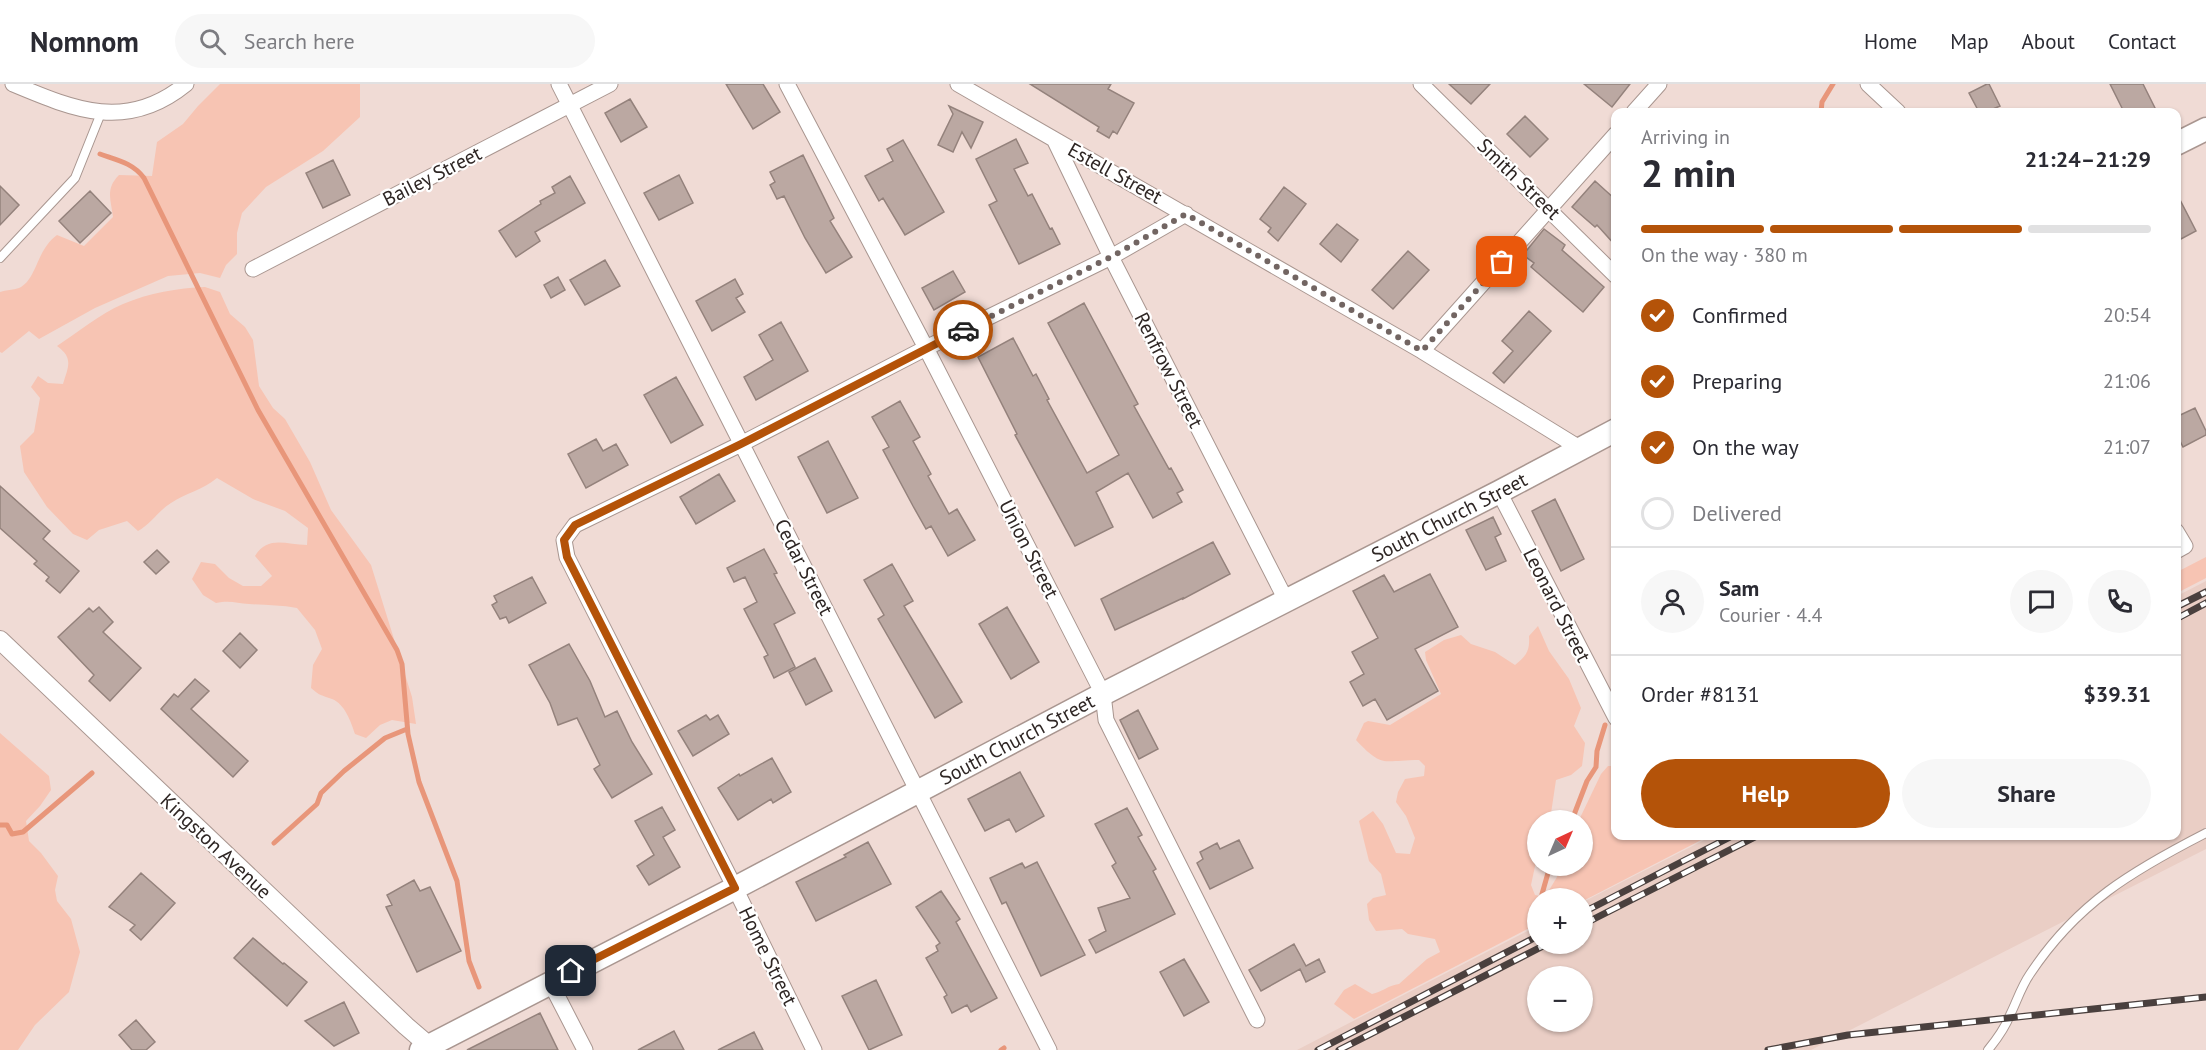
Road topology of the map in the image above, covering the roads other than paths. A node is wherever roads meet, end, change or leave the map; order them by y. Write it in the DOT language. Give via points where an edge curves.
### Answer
graph roads {
  1 [pos="13,84"];
  2 [pos="186,84"];
  3 [pos="559,84"];
  4 [pos="610,84"];
  5 [pos="787,84"];
  6 [pos="958,84"];
  7 [pos="1421,84"];
  8 [pos="1659,84"];
  9 [pos="1868,84"];
  10 [pos="570,104"];
  11 [pos="1638,108"];
  12 [pos="1894,108"];
  13 [pos="101,113"];
  14 [pos="2206,129"];
  15 [pos="1054,139"];
  16 [pos="1611,140"];
  17 [pos="2181,142"];
  18 [pos="1549,209"];
  19 [pos="1186,214"];
  20 [pos="1111,257"];
  21 [pos="0,258"];
  22 [pos="253,269"];
  23 [pos="1611,271"];
  24 [pos="926,348"];
  25 [pos="1422,351"];
  26 [pos="1611,433"];
  27 [pos="741,444"];
  28 [pos="1581,449"];
  29 [pos="1499,492"];
  30 [pos="1286,600"];
  31 [pos="0,640"];
  32 [pos="1103,694"];
  33 [pos="1611,708"];
  34 [pos="919,791"];
  35 [pos="2206,833"];
  36 [pos="735,888"];
  37 [pos="550,982"];
  38 [pos="1257,1020"];
  39 [pos="428,1049"];
  40 [pos="585,1050"];
  41 [pos="814,1050"];
  42 [pos="1049,1050"];
  43 [pos="1988,1050"];
  1 -- 13 [label="street" via="57,103"];
  2 -- 13 [label="street" via="169,98 153,104"];
  3 -- 10 [label="street, Cedar Street"];
  4 -- 10 [label="street, Bailey Street"];
  5 -- 24 [label="street, Union Street"];
  6 -- 15 [label="street, Estell Street"];
  7 -- 18 [label="street, Smith Street"];
  8 -- 11 [label="street"];
  9 -- 12 [label="street"];
  10 -- 22 [label="street, Bailey Street"];
  10 -- 27 [label="street, Cedar Street"];
  13 -- 21 [label="lane" via="75,178"];
  14 -- 17 [label="main road"];
  15 -- 19 [label="street, Estell Street"];
  15 -- 20 [label="street, Renfrow Street"];
  16 -- 18 [label="street"];
  18 -- 23 [label="street, Smith Street"];
  18 -- 25 [label="street"];
  19 -- 20 [label="street"];
  19 -- 25 [label="street, Estell Street"];
  20 -- 24 [label="street"];
  20 -- 30 [label="street, Renfrow Street"];
  24 -- 27 [label="street"];
  24 -- 32 [label="street, Union Street"];
  25 -- 28 [label="street, Estell Street"];
  26 -- 28 [label="main road, South Church Street"];
  27 -- 34 [label="street, Cedar Street"];
  27 -- 36 [label="street, Home Street" via="575,525 564,540 567,557"];
  28 -- 29 [label="main road, South Church Street"];
  29 -- 30 [label="main road, South Church Street"];
  29 -- 33 [label="street, Leonard Street"];
  30 -- 32 [label="main road, South Church Street"];
  31 -- 39 [label="street, Kingston Avenue"];
  32 -- 34 [label="main road, South Church Street"];
  32 -- 38 [label="street, Union Street" via="1106,720"];
  34 -- 36 [label="main road, South Church Street"];
  34 -- 42 [label="street, Cedar Street"];
  35 -- 43 [label="lane" via="2116,883 2085,908 2060,933 2028,976 2010,1017"];
  36 -- 37 [label="main road, South Church Street"];
  36 -- 41 [label="street, Home Street"];
  37 -- 39 [label="main road, South Church Street"];
  37 -- 40 [label="street"];
}
